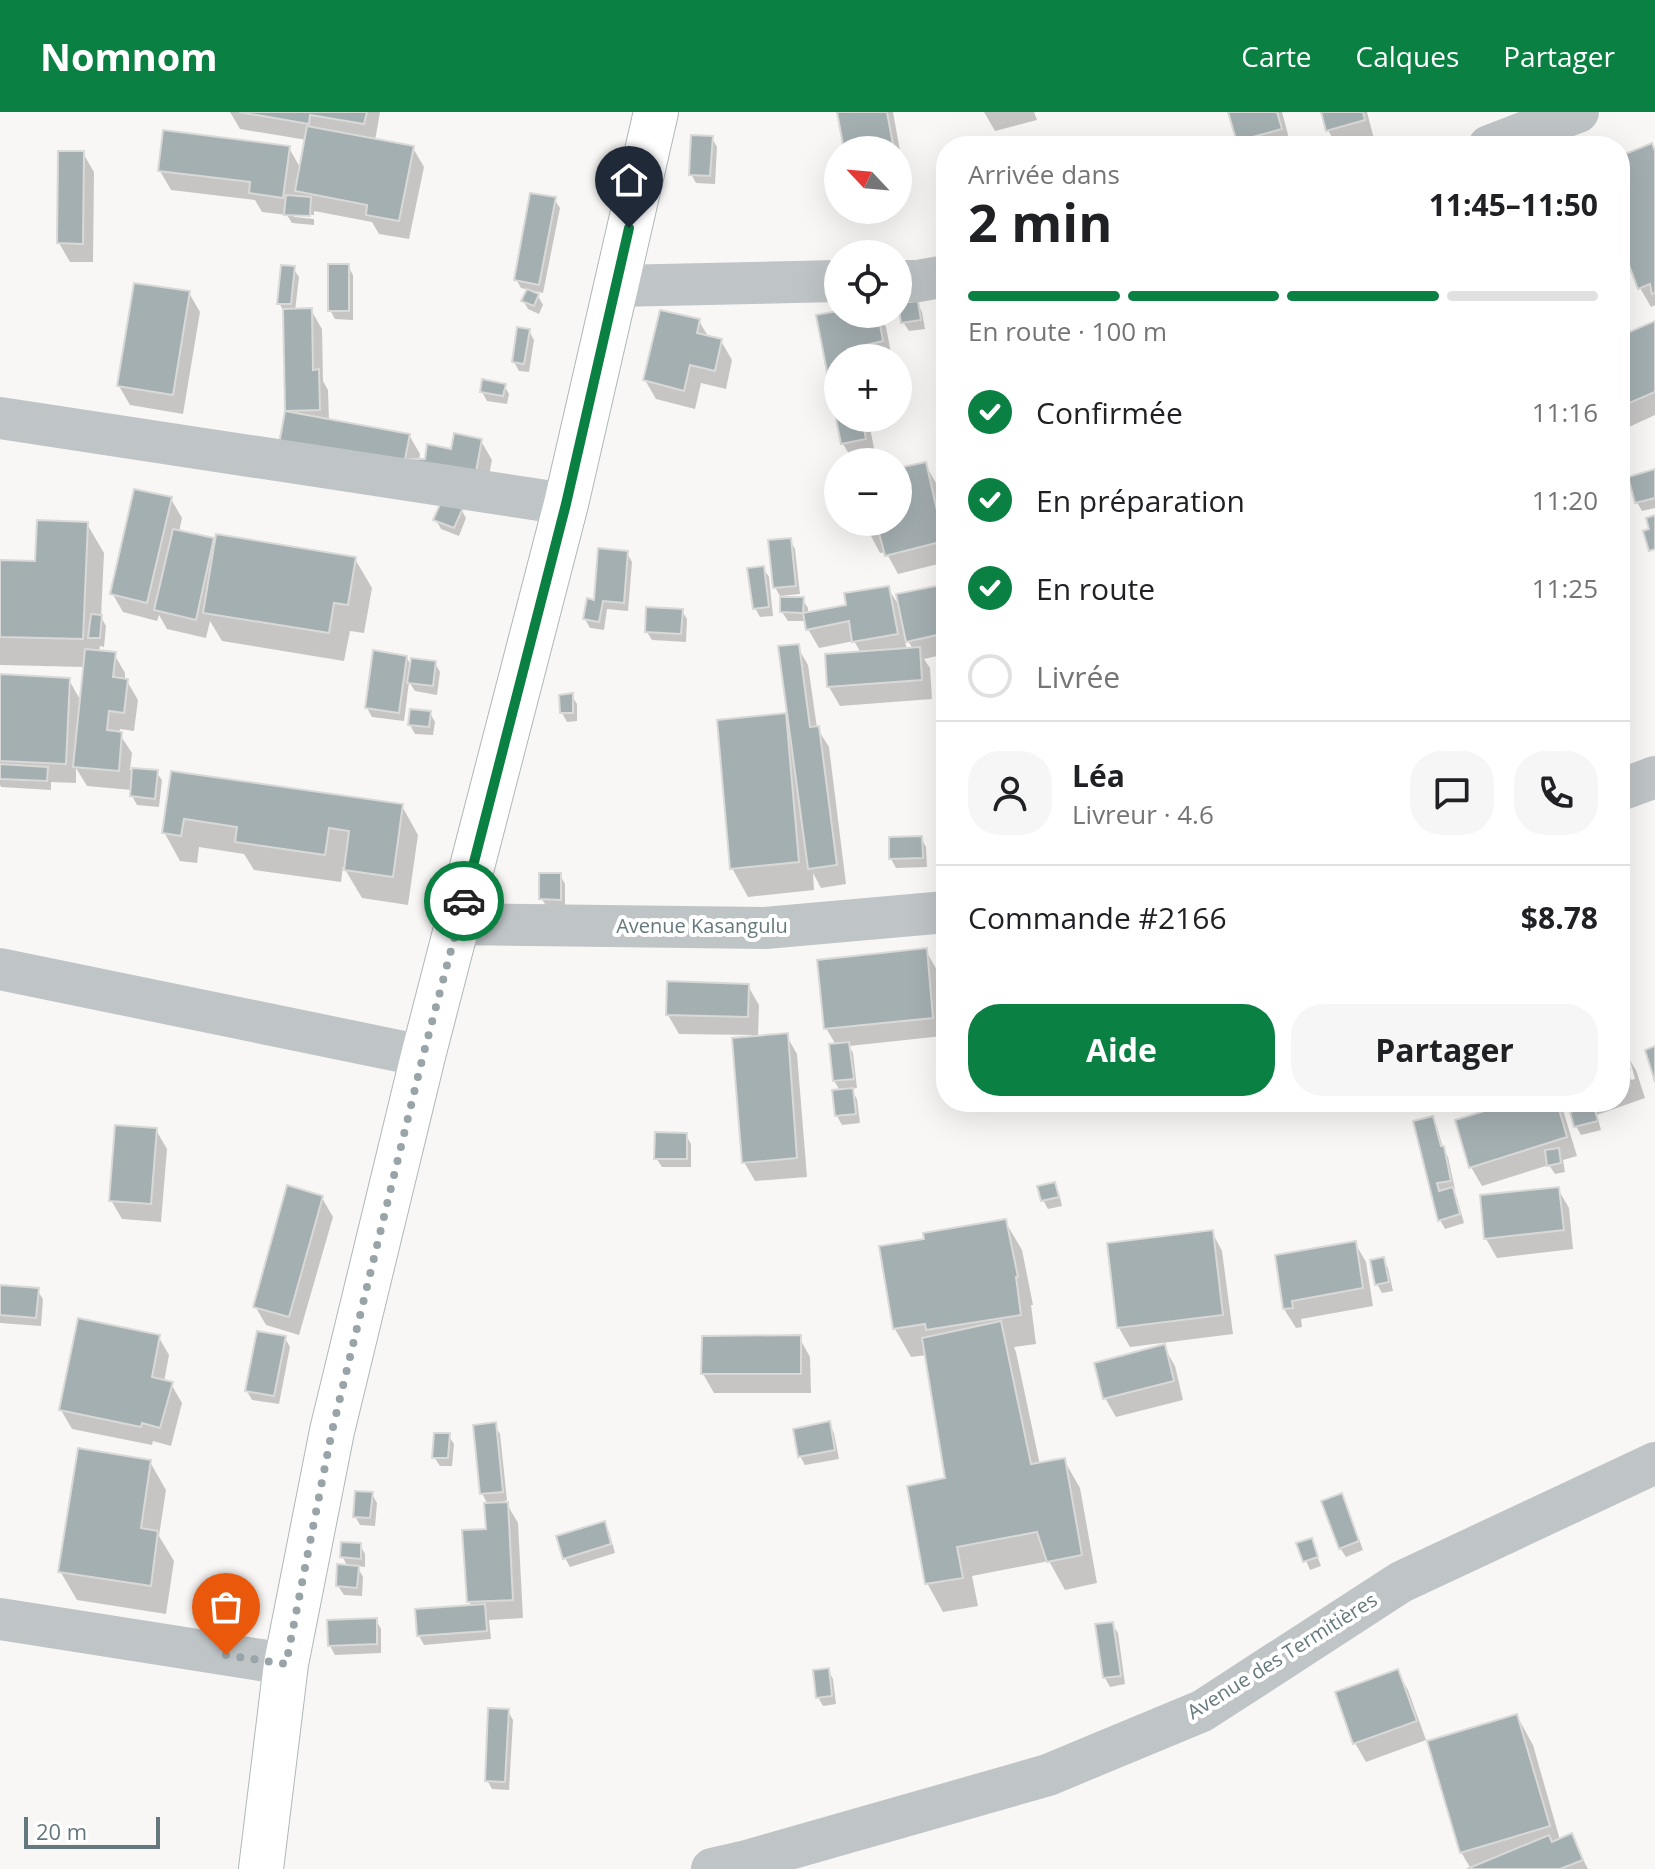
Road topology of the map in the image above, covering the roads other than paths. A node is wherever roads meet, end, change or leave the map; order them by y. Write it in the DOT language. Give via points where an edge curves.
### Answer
graph roads {
  1 [pos="656,112"];
  2 [pos="1578,112"];
  3 [pos="1515,136"];
  4 [pos="936,278"];
  5 [pos="824,281"];
  6 [pos="912,281"];
  7 [pos="615,286"];
  8 [pos="0,418"];
  9 [pos="566,504"];
  10 [pos="1655,777"];
  11 [pos="1630,786"];
  12 [pos="936,913"];
  13 [pos="458,924"];
  14 [pos="0,969"];
  15 [pos="423,1056"];
  16 [pos="1655,1463"];
  17 [pos="0,1619"];
  18 [pos="286,1664"];
  19 [pos="261,1869"];
  20 [pos="712,1869"];
  1 -- 7 [label="street"];
  2 -- 3 [label="street"];
  4 -- 6 [label="street"];
  5 -- 7 [label="street"];
  7 -- 9 [label="street"];
  8 -- 9 [label="street"];
  9 -- 13 [label="street"];
  10 -- 11 [label="street"];
  12 -- 13 [label="street, Avenue Kasangulu" via="765,928"];
  13 -- 15 [label="street"];
  14 -- 15 [label="street"];
  15 -- 18 [label="street" via="332,1431"];
  16 -- 20 [label="street, Avenue des Termitières" via="1401,1582 1202,1711 1048,1775"];
  17 -- 18 [label="street"];
  18 -- 19 [label="street"];
}
